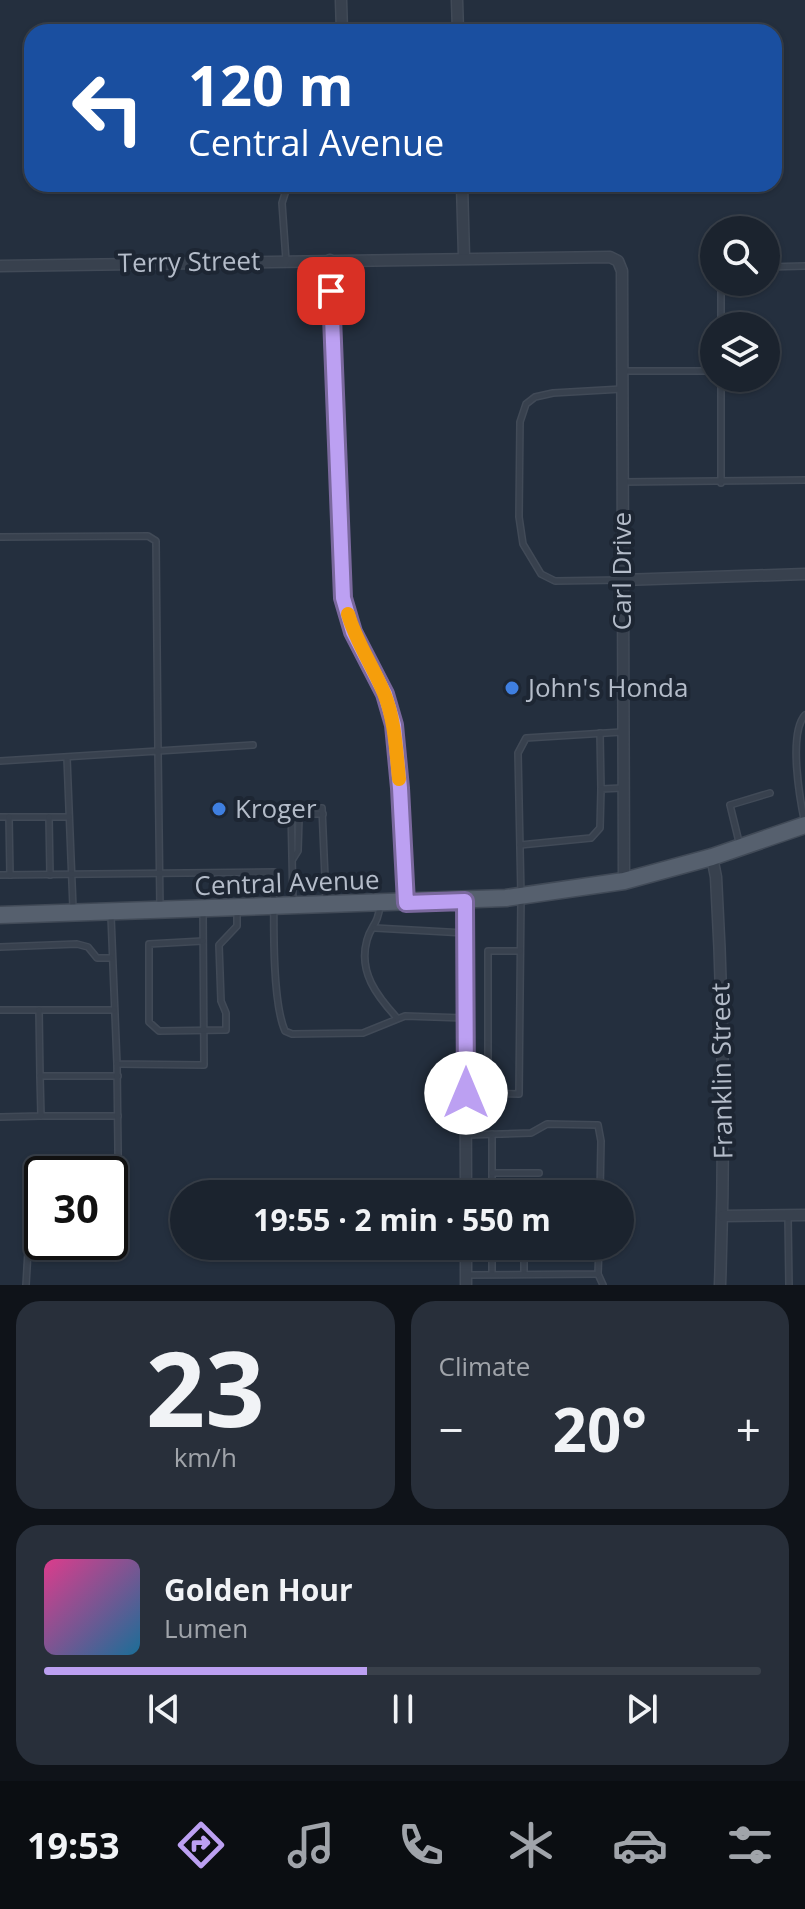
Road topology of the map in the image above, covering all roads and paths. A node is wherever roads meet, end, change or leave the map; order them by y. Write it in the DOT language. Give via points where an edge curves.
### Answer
graph roads {
  1 [pos="341,0"];
  2 [pos="457,0"];
  3 [pos="342,24"];
  4 [pos="458,24"];
  5 [pos="285,192"];
  6 [pos="462,192"];
  7 [pos="464,257"];
  8 [pos="330,260"];
  9 [pos="286,261"];
  10 [pos="618,261"];
  11 [pos="0,266"];
  12 [pos="805,266"];
  13 [pos="780,267"];
  14 [pos="622,371"];
  15 [pos="700,371"];
  16 [pos="622,389"];
  17 [pos="721,392"];
  18 [pos="805,480"];
  19 [pos="622,482"];
  20 [pos="721,483"];
  21 [pos="0,537"];
  22 [pos="805,574"];
  23 [pos="622,580"];
  24 [pos="805,715"];
  25 [pos="622,732"];
  26 [pos="600,733"];
  27 [pos="253,745"];
  28 [pos="158,751"];
  29 [pos="67,757"];
  30 [pos="0,761"];
  31 [pos="622,788"];
  32 [pos="601,789"];
  33 [pos="802,790"];
  34 [pos="770,793"];
  35 [pos="323,814"];
  36 [pos="0,817"];
  37 [pos="9,817"];
  38 [pos="49,817"];
  39 [pos="69,817"];
  40 [pos="805,824"];
  41 [pos="520,845"];
  42 [pos="740,847"];
  43 [pos="712,857"];
  44 [pos="292,860"];
  45 [pos="71,874"];
  46 [pos="159,874"];
  47 [pos="0,875"];
  48 [pos="10,875"];
  49 [pos="50,875"];
  50 [pos="624,881"];
  51 [pos="521,896"];
  52 [pos="465,901"];
  53 [pos="406,903"];
  54 [pos="380,904"];
  55 [pos="293,906"];
  56 [pos="326,906"];
  57 [pos="274,907"];
  58 [pos="237,908"];
  59 [pos="203,909"];
  60 [pos="160,910"];
  61 [pos="111,912"];
  62 [pos="73,913"];
  63 [pos="0,915"];
  64 [pos="375,928"];
  65 [pos="465,933"];
  66 [pos="203,941"];
  67 [pos="0,947"];
  68 [pos="520,951"];
  69 [pos="111,958"];
  70 [pos="0,1010"];
  71 [pos="39,1010"];
  72 [pos="114,1010"];
  73 [pos="397,1018"];
  74 [pos="465,1018"];
  75 [pos="203,1031"];
  76 [pos="117,1064"];
  77 [pos="40,1076"];
  78 [pos="118,1076"];
  79 [pos="466,1093"];
  80 [pos="488,1094"];
  81 [pos="41,1116"];
  82 [pos="118,1116"];
  83 [pos="0,1117"];
  84 [pos="492,1134"];
  85 [pos="466,1135"];
  86 [pos="118,1156"];
  87 [pos="492,1173"];
  88 [pos="539,1173"];
  89 [pos="466,1180"];
  90 [pos="492,1180"];
  91 [pos="600,1180"];
  92 [pos="805,1215"];
  93 [pos="723,1216"];
  94 [pos="788,1216"];
  95 [pos="27,1260"];
  96 [pos="492,1260"];
  97 [pos="524,1260"];
  98 [pos="598,1260"];
  99 [pos="492,1274"];
  100 [pos="524,1274"];
  101 [pos="598,1274"];
  102 [pos="466,1280"];
  103 [pos="26,1285"];
  104 [pos="603,1285"];
  105 [pos="720,1285"];
  106 [pos="789,1285"];
  1 -- 3 [label="street"];
  2 -- 4 [label="street"];
  5 -- 9 [label="lane"];
  6 -- 7 [label="street"];
  7 -- 8 [label="street, Terry Street"];
  7 -- 10 [label="street, Terry Street"];
  8 -- 9 [label="street, Terry Street"];
  8 -- 53 [label="street" via="343,598 394,725"];
  9 -- 11 [label="street, Terry Street"];
  10 -- 14 [label="street, Carl Drive"];
  12 -- 13 [label="lane"];
  14 -- 15 [label="lane"];
  14 -- 16 [label="street, Carl Drive"];
  16 -- 19 [label="street, Carl Drive"];
  16 -- 23 [label="lane" via="553,393 526,404 520,422 519,517 523,544 541,574 555,581"];
  17 -- 20 [label="lane"];
  18 -- 20 [label="lane"];
  19 -- 20 [label="lane"];
  19 -- 23 [label="street, Carl Drive"];
  21 -- 28 [label="lane" via="148,536 156,541"];
  22 -- 23 [label="street"];
  23 -- 25 [label="street, Carl Drive"];
  24 -- 33 [label="lane" via="798,736"];
  25 -- 26 [label="lane"];
  25 -- 31 [label="street, Carl Drive"];
  26 -- 32 [label="lane"];
  26 -- 41 [label="lane" via="526,738 521,744"];
  27 -- 28 [label="lane"];
  28 -- 29 [label="lane"];
  28 -- 46 [label="lane"];
  29 -- 30 [label="lane"];
  29 -- 39 [label="lane"];
  31 -- 32 [label="lane"];
  31 -- 50 [label="street, Carl Drive"];
  32 -- 41 [label="lane" via="600,828 591,838"];
  33 -- 40 [label="lane"];
  34 -- 42 [label="lane" via="730,805"];
  35 -- 44 [label="lane" via="299,818 298,851"];
  35 -- 44 [label="lane" via="322,808 291,809"];
  35 -- 56 [label="lane"];
  36 -- 37 [label="lane"];
  37 -- 38 [label="lane"];
  37 -- 48 [label="lane"];
  38 -- 39 [label="lane"];
  38 -- 49 [label="lane"];
  39 -- 45 [label="lane"];
  40 -- 42 [label="main road, Central Avenue"];
  41 -- 51 [label="lane"];
  42 -- 43 [label="main road, Central Avenue"];
  43 -- 50 [label="main road, Central Avenue"];
  43 -- 93 [label="street, Franklin Street" via="724,1005"];
  44 -- 55 [label="lane"];
  45 -- 46 [label="lane"];
  45 -- 49 [label="lane"];
  45 -- 62 [label="lane"];
  46 -- 57 [label="lane" via="274,872"];
  46 -- 60 [label="lane"];
  47 -- 48 [label="lane"];
  48 -- 49 [label="lane"];
  50 -- 51 [label="main road, Central Avenue"];
  51 -- 52 [label="main road, Central Avenue"];
  51 -- 68 [label="lane"];
  52 -- 53 [label="main road, Central Avenue"];
  52 -- 65 [label="street"];
  53 -- 54 [label="main road, Central Avenue"];
  54 -- 56 [label="main road, Central Avenue"];
  54 -- 64 [label="lane"];
  55 -- 56 [label="main road, Central Avenue"];
  55 -- 57 [label="main road, Central Avenue"];
  57 -- 58 [label="main road, Central Avenue"];
  57 -- 73 [label="lane" via="277,989 285,1031 363,1033"];
  58 -- 59 [label="main road, Central Avenue"];
  58 -- 75 [label="lane" via="237,926 219,945 226,1030"];
  59 -- 60 [label="main road, Central Avenue"];
  59 -- 66 [label="lane"];
  60 -- 61 [label="main road, Central Avenue"];
  61 -- 62 [label="main road, Central Avenue"];
  61 -- 69 [label="lane"];
  62 -- 63 [label="main road, Central Avenue"];
  64 -- 65 [label="lane"];
  64 -- 73 [label="lane" via="367,942 371,987"];
  65 -- 74 [label="street"];
  66 -- 75 [label="lane"];
  66 -- 75 [label="lane" via="149,944 149,1022 159,1031"];
  67 -- 69 [label="lane" via="77,944 97,958"];
  68 -- 80 [label="lane" via="519,1094"];
  68 -- 80 [label="lane" via="488,951"];
  69 -- 72 [label="lane"];
  70 -- 71 [label="lane"];
  71 -- 72 [label="lane"];
  71 -- 77 [label="lane"];
  72 -- 76 [label="lane"];
  73 -- 74 [label="lane"];
  74 -- 79 [label="street"];
  75 -- 76 [label="lane" via="204,1065"];
  76 -- 78 [label="lane"];
  77 -- 78 [label="lane"];
  77 -- 81 [label="lane"];
  78 -- 82 [label="lane"];
  79 -- 80 [label="lane"];
  79 -- 85 [label="street"];
  81 -- 82 [label="lane"];
  81 -- 83 [label="lane"];
  82 -- 86 [label="lane"];
  84 -- 85 [label="lane"];
  84 -- 87 [label="lane"];
  84 -- 91 [label="lane" via="531,1133 547,1124 598,1125"];
  85 -- 89 [label="street"];
  87 -- 88 [label="lane"];
  87 -- 90 [label="lane"];
  92 -- 94 [label="street"];
  93 -- 94 [label="street"];
  93 -- 105 [label="street, Franklin Street"];
  94 -- 106 [label="lane"];
  95 -- 103 [label="lane"];
  96 -- 99 [label="lane"];
  97 -- 100 [label="lane"];
  98 -- 101 [label="lane"];
  99 -- 100 [label="lane"];
  99 -- 102 [label="lane"];
  100 -- 101 [label="lane"];
  101 -- 104 [label="lane"];
}
